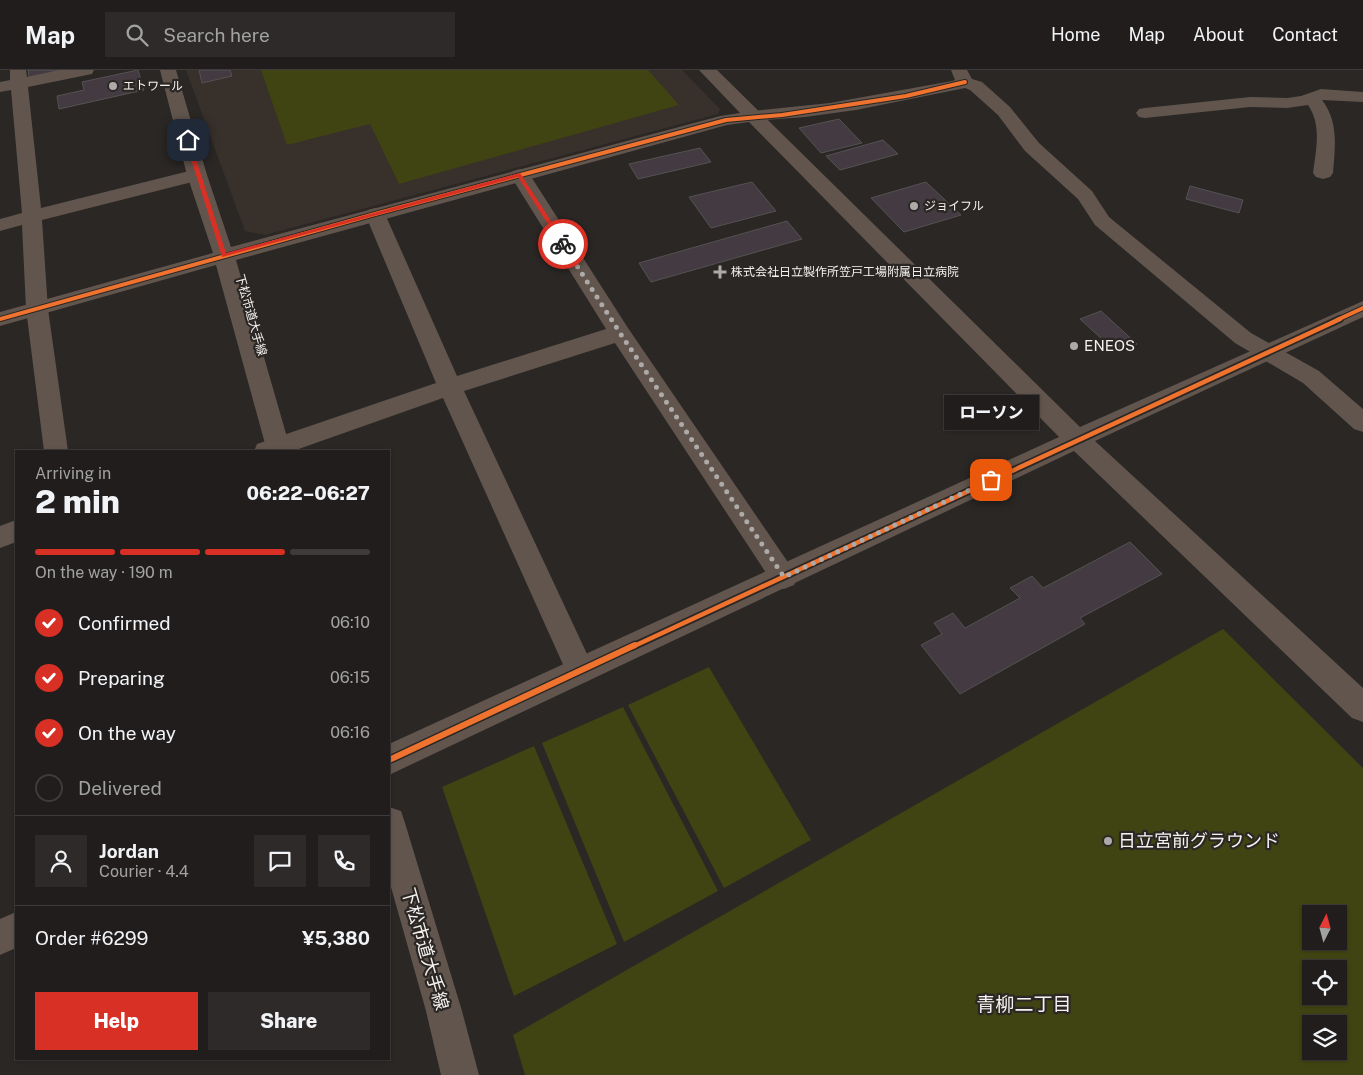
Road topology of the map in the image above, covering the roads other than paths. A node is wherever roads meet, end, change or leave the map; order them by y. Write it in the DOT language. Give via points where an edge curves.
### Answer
graph roads {
  1 [pos="86,70"];
  2 [pos="168,70"];
  3 [pos="707,70"];
  4 [pos="962,76"];
  5 [pos="19,77"];
  6 [pos="0,87"];
  7 [pos="1363,97"];
  8 [pos="1311,98"];
  9 [pos="1145,114"];
  10 [pos="753,116"];
  11 [pos="1323,173"];
  12 [pos="198,175"];
  13 [pos="520,175"];
  14 [pos="375,214"];
  15 [pos="32,217"];
  16 [pos="0,225"];
  17 [pos="224,256"];
  18 [pos="1363,308"];
  19 [pos="37,309"];
  20 [pos="0,319"];
  21 [pos="620,333"];
  22 [pos="1269,351"];
  23 [pos="450,387"];
  24 [pos="1363,423"];
  25 [pos="1078,440"];
  26 [pos="56,450"];
  27 [pos="274,450"];
  28 [pos="15,531"];
  29 [pos="0,537"];
  30 [pos="784,577"];
  31 [pos="580,671"];
  32 [pos="1363,708"];
  33 [pos="390,760"];
  34 [pos="390,826"];
  35 [pos="15,930"];
  36 [pos="0,937"];
  37 [pos="460,1075"];
  1 -- 5 [label="street"];
  2 -- 12 [label="street, 下松市道大手線"];
  3 -- 10 [label="street"];
  4 -- 10 [label="street" via="957,85 906,96 782,115"];
  4 -- 22 [label="street" via="1004,111 1032,148 1086,195 1102,221 1243,338"];
  5 -- 6 [label="street"];
  5 -- 15 [label="street"];
  7 -- 8 [label="street" via="1321,94"];
  8 -- 9 [label="street" via="1287,103 1250,102"];
  8 -- 11 [label="street" via="1320,107 1327,131"];
  10 -- 13 [label="street" via="726,120"];
  10 -- 25 [label="street"];
  12 -- 15 [label="street"];
  12 -- 17 [label="street, 下松市道大手線"];
  13 -- 14 [label="street"];
  13 -- 21 [label="street"];
  14 -- 17 [label="street"];
  14 -- 23 [label="street"];
  15 -- 16 [label="street"];
  15 -- 19 [label="street"];
  17 -- 19 [label="street"];
  17 -- 27 [label="street, 下松市道大手線"];
  18 -- 22 [label="street"];
  19 -- 20 [label="street"];
  19 -- 26 [label="street"];
  21 -- 23 [label="street"];
  21 -- 30 [label="street"];
  22 -- 24 [label="street" via="1311,377"];
  22 -- 25 [label="street"];
  23 -- 27 [label="street"];
  23 -- 31 [label="street"];
  25 -- 30 [label="street"];
  25 -- 32 [label="street"];
  28 -- 29 [label="street"];
  30 -- 31 [label="street"];
  31 -- 33 [label="street"];
  34 -- 37 [label="street, 下松市道大手線"];
  35 -- 36 [label="street"];
}
